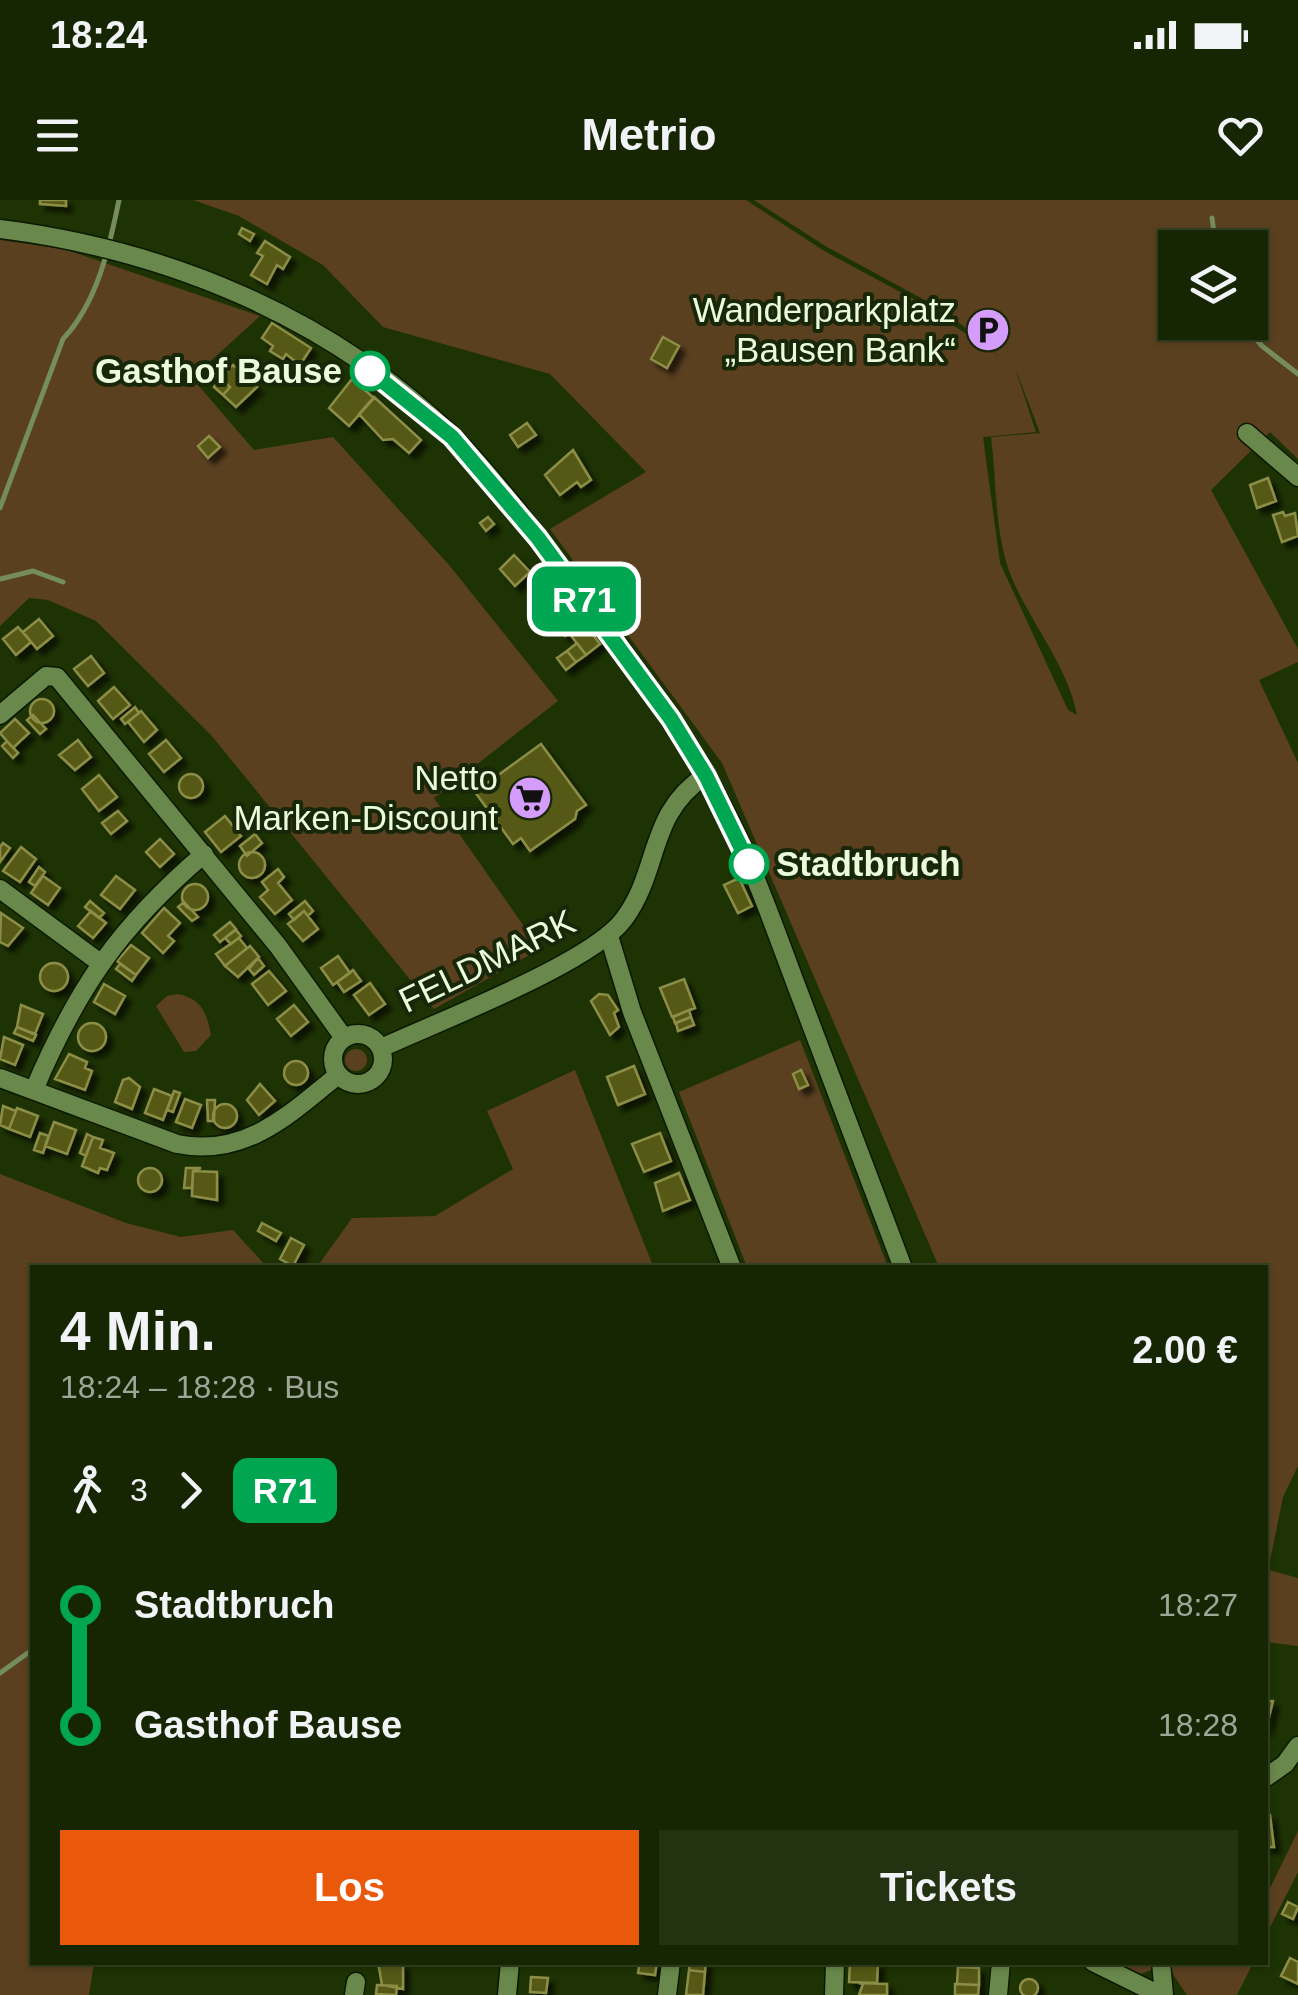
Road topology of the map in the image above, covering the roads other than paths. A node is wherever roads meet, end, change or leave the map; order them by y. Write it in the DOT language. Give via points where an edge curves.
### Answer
graph roads {
  1 [pos="0,228"];
  2 [pos="1247,433"];
  3 [pos="1298,477"];
  4 [pos="0,715"];
  5 [pos="706,776"];
  6 [pos="204,854"];
  7 [pos="0,889"];
  8 [pos="608,936"];
  9 [pos="99,962"];
  10 [pos="344,1038"];
  11 [pos="381,1048"];
  12 [pos="338,1074"];
  13 [pos="0,1078"];
  14 [pos="34,1090"];
  15 [pos="731,1265"];
  16 [pos="902,1265"];
  17 [pos="1298,1746"];
  18 [pos="1268,1776"];
  19 [pos="510,1965"];
  20 [pos="671,1965"];
  21 [pos="835,1965"];
  22 [pos="1001,1965"];
  23 [pos="1100,1965"];
  24 [pos="1161,1965"];
  25 [pos="507,1995"];
  26 [pos="667,1995"];
  27 [pos="834,1995"];
  28 [pos="998,1995"];
  29 [pos="1162,1995"];
  1 -- 5 [label="street" via="173,268 258,300 369,370 452,437 605,628"];
  2 -- 3 [label="street"];
  4 -- 6 [label="street" via="50,674 57,678"];
  5 -- 8 [label="street, FELDMARK" via="673,803 630,910"];
  5 -- 16 [label="street" via="749,864"];
  6 -- 9 [label="street" via="152,898"];
  6 -- 10 [label="street"];
  7 -- 9 [label="street"];
  8 -- 11 [label="street, FELDMARK" via="575,958"];
  8 -- 15 [label="street"];
  9 -- 14 [label="street"];
  10 -- 11 [label="street, FELDMARK" via="368,1036"];
  10 -- 12 [label="street" via="334,1051"];
  11 -- 12 [label="street, FELDMARK" via="382,1065 373,1079 359,1084"];
  12 -- 14 [label="street" via="275,1125 224,1146 177,1144"];
  13 -- 14 [label="street"];
  17 -- 18 [label="street"];
  19 -- 25 [label="street"];
  20 -- 26 [label="street"];
  21 -- 27 [label="street"];
  22 -- 28 [label="street"];
  23 -- 29 [label="street"];
  24 -- 29 [label="street"];
}
